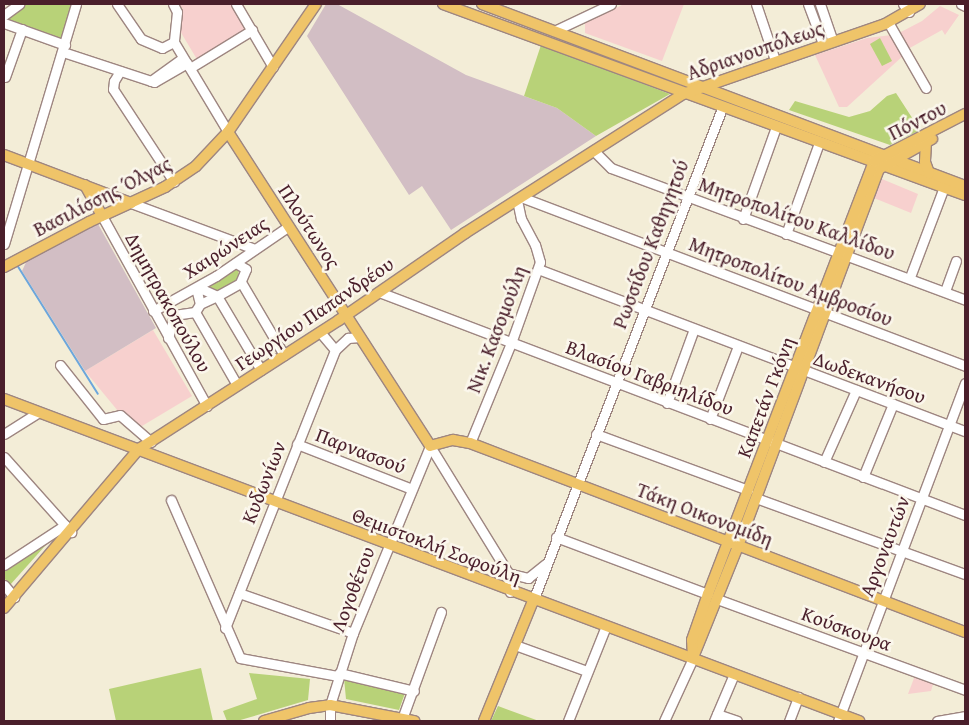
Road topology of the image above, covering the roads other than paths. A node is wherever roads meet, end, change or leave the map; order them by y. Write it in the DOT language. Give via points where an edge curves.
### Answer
graph roads {
  1 [pos="19,4"];
  2 [pos="76,4"];
  3 [pos="117,4"];
  4 [pos="173,4"];
  5 [pos="236,4"];
  6 [pos="316,4"];
  7 [pos="443,4"];
  8 [pos="483,4"];
  9 [pos="611,4"];
  10 [pos="756,4"];
  11 [pos="808,4"];
  12 [pos="820,4"];
  13 [pos="920,4"];
  14 [pos="961,4"];
  15 [pos="965,6"];
  16 [pos="498,7"];
  17 [pos="906,8"];
  18 [pos="4,15"];
  19 [pos="888,22"];
  20 [pos="4,23"];
  21 [pos="493,23"];
  22 [pos="22,30"];
  23 [pos="252,30"];
  24 [pos="554,32"];
  25 [pos="174,42"];
  26 [pos="828,42"];
  27 [pos="64,49"];
  28 [pos="775,60"];
  29 [pos="187,63"];
  30 [pos="273,67"];
  31 [pos="120,71"];
  32 [pos="6,77"];
  33 [pos="698,86"];
  34 [pos="926,88"];
  35 [pos="683,94"];
  36 [pos="722,108"];
  37 [pos="965,114"];
  38 [pos="965,122"];
  39 [pos="776,127"];
  40 [pos="228,132"];
  41 [pos="819,142"];
  42 [pos="926,142"];
  43 [pos="594,151"];
  44 [pos="4,155"];
  45 [pos="888,160"];
  46 [pos="874,161"];
  47 [pos="28,164"];
  48 [pos="929,173"];
  49 [pos="174,182"];
  50 [pos="85,185"];
  51 [pos="965,186"];
  52 [pos="944,187"];
  53 [pos="965,195"];
  54 [pos="687,197"];
  55 [pos="519,199"];
  56 [pos="131,203"];
  57 [pos="102,216"];
  58 [pos="743,220"];
  59 [pos="289,226"];
  60 [pos="786,234"];
  61 [pos="4,243"];
  62 [pos="255,249"];
  63 [pos="666,252"];
  64 [pos="843,254"];
  65 [pos="956,261"];
  66 [pos="236,263"];
  67 [pos="4,267"];
  68 [pos="538,269"];
  69 [pos="910,277"];
  70 [pos="241,282"];
  71 [pos="379,292"];
  72 [pos="945,292"];
  73 [pos="216,296"];
  74 [pos="965,300"];
  75 [pos="198,308"];
  76 [pos="644,310"];
  77 [pos="153,311"];
  78 [pos="821,312"];
  79 [pos="346,315"];
  80 [pos="694,329"];
  81 [pos="320,332"];
  82 [pos="168,338"];
  83 [pos="360,338"];
  84 [pos="511,343"];
  85 [pos="738,346"];
  86 [pos="335,350"];
  87 [pos="284,355"];
  88 [pos="60,366"];
  89 [pos="965,366"];
  90 [pos="799,369"];
  91 [pos="261,370"];
  92 [pos="616,383"];
  93 [pos="965,383"];
  94 [pos="237,385"];
  95 [pos="856,390"];
  96 [pos="4,399"];
  97 [pos="666,403"];
  98 [pos="894,404"];
  99 [pos="207,406"];
  100 [pos="39,412"];
  101 [pos="710,419"];
  102 [pos="949,425"];
  103 [pos="965,431"];
  104 [pos="4,434"];
  105 [pos="596,434"];
  106 [pos="151,442"];
  107 [pos="470,443"];
  108 [pos="771,443"];
  109 [pos="297,444"];
  110 [pos="430,446"];
  111 [pos="139,450"];
  112 [pos="5,462"];
  113 [pos="824,462"];
  114 [pos="863,478"];
  115 [pos="577,483"];
  116 [pos="412,489"];
  117 [pos="748,490"];
  118 [pos="756,498"];
  119 [pos="921,498"];
  120 [pos="171,500"];
  121 [pos="274,501"];
  122 [pos="965,515"];
  123 [pos="68,528"];
  124 [pos="556,537"];
  125 [pos="728,542"];
  126 [pos="388,545"];
  127 [pos="738,546"];
  128 [pos="902,550"];
  129 [pos="547,562"];
  130 [pos="4,565"];
  131 [pos="508,573"];
  132 [pos="965,574"];
  133 [pos="4,585"];
  134 [pos="510,592"];
  135 [pos="239,593"];
  136 [pos="14,597"];
  137 [pos="712,597"];
  138 [pos="533,601"];
  139 [pos="882,601"];
  140 [pos="4,608"];
  141 [pos="441,612"];
  142 [pos="606,626"];
  143 [pos="225,628"];
  144 [pos="965,632"];
  145 [pos="353,633"];
  146 [pos="515,645"];
  147 [pos="863,652"];
  148 [pos="692,658"];
  149 [pos="587,671"];
  150 [pos="339,674"];
  151 [pos="734,674"];
  152 [pos="965,690"];
  153 [pos="414,691"];
  154 [pos="798,697"];
  155 [pos="330,705"];
  156 [pos="965,716"];
  157 [pos="715,718"];
  158 [pos="839,718"];
  159 [pos="402,719"];
  160 [pos="485,720"];
  161 [pos="264,721"];
  162 [pos="330,721"];
  163 [pos="414,721"];
  164 [pos="568,721"];
  165 [pos="664,721"];
  166 [pos="737,721"];
  167 [pos="789,721"];
  168 [pos="859,721"];
  169 [pos="937,721"];
  1 -- 18 [label="street"];
  2 -- 27 [label="street"];
  3 -- 25 [label="street" via="141,40 162,48"];
  4 -- 25 [label="street" via="177,12"];
  5 -- 23 [label="street"];
  6 -- 30 [label="main road, Βασιλίσσης Όλγας"];
  7 -- 21 [label="main road"];
  8 -- 16 [label="main road"];
  8 -- 21 [label="street"];
  9 -- 24 [label="street"];
  10 -- 28 [label="street"];
  11 -- 26 [label="street"];
  12 -- 26 [label="street"];
  13 -- 17 [label="main road, Αδριανουπόλεως"];
  14 -- 15 [label="street"];
  16 -- 24 [label="main road"];
  17 -- 19 [label="main road, Αδριανουπόλεως"];
  19 -- 26 [label="main road, Αδριανουπόλεως"];
  19 -- 34 [label="street"];
  20 -- 22 [label="street"];
  21 -- 35 [label="main road"];
  22 -- 27 [label="street"];
  22 -- 32 [label="street"];
  23 -- 29 [label="street"];
  23 -- 30 [label="street"];
  24 -- 33 [label="main road"];
  25 -- 29 [label="street, Πλούτωνος"];
  26 -- 28 [label="main road, Αδριανουπόλεως"];
  27 -- 31 [label="street"];
  27 -- 47 [label="street"];
  28 -- 33 [label="main road, Αδριανουπόλεως"];
  29 -- 31 [label="street" via="157,82"];
  29 -- 40 [label="street, Πλούτωνος"];
  30 -- 40 [label="main road, Βασιλίσσης Όλγας"];
  31 -- 49 [label="street" via="114,81 115,93"];
  33 -- 35 [label="main road, Αδριανουπόλεως"];
  33 -- 45 [label="main road"];
  35 -- 36 [label="main road"];
  35 -- 43 [label="main road, Γεωργίου Παπανδρέου"];
  36 -- 39 [label="main road"];
  36 -- 54 [label="street, Ρωσσίδου Καθηγητού"];
  37 -- 45 [label="main road, Πόντου"];
  38 -- 42 [label="main road, Πόντου"];
  39 -- 41 [label="main road"];
  39 -- 58 [label="street"];
  40 -- 49 [label="main road, Βασιλίσσης Όλγας" via="207,156"];
  40 -- 59 [label="main road, Πλούτωνος"];
  41 -- 46 [label="main road"];
  41 -- 60 [label="street"];
  42 -- 45 [label="main road, Πόντου"];
  42 -- 48 [label="main road" via="925,162"];
  43 -- 54 [label="street, Μητροπολίτου Καλλίδου" via="612,168"];
  43 -- 55 [label="main road, Γεωργίου Παπανδρέου"];
  44 -- 47 [label="main road"];
  45 -- 46 [label="main road"];
  45 -- 48 [label="main road"];
  45 -- 52 [label="main road"];
  45 -- 64 [label="main road, Καπετάν Γκόνη" via="876,175"];
  46 -- 64 [label="main road, Καπετάν Γκόνη"];
  47 -- 50 [label="main road"];
  47 -- 61 [label="street"];
  48 -- 51 [label="main road"];
  49 -- 56 [label="main road, Βασιλίσσης Όλγας"];
  50 -- 56 [label="main road"];
  50 -- 57 [label="main road"];
  52 -- 53 [label="main road"];
  52 -- 69 [label="street"];
  54 -- 58 [label="street, Μητροπολίτου Καλλίδου"];
  54 -- 63 [label="street, Ρωσσίδου Καθηγητού"];
  55 -- 63 [label="street, Μητροπολίτου Αμβροσίου"];
  55 -- 68 [label="street, Νικ. Κασομούλη" via="521,219 538,253"];
  55 -- 71 [label="main road, Γεωργίου Παπανδρέου"];
  56 -- 57 [label="main road, Βασιλίσσης Όλγας"];
  56 -- 62 [label="street"];
  57 -- 67 [label="main road, Βασιλίσσης Όλγας"];
  57 -- 77 [label="street, Δημητρακοπούλου"];
  58 -- 60 [label="street, Μητροπολίτου Καλλίδου"];
  59 -- 62 [label="street, Χαιρώνειας"];
  59 -- 79 [label="main road, Πλούτωνος"];
  60 -- 64 [label="street, Μητροπολίτου Καλλίδου"];
  62 -- 66 [label="street, Χαιρώνειας"];
  63 -- 76 [label="street, Ρωσσίδου Καθηγητού"];
  63 -- 78 [label="street, Μητροπολίτου Αμβροσίου"];
  64 -- 69 [label="street, Μητροπολίτου Καλλίδου"];
  64 -- 78 [label="main road, Καπετάν Γκόνη"];
  65 -- 72 [label="street"];
  66 -- 70 [label="street" via="246,269"];
  66 -- 77 [label="street, Χαιρώνειας"];
  68 -- 76 [label="street, Δωδεκανήσου"];
  68 -- 84 [label="street, Νικ. Κασομούλη"];
  69 -- 72 [label="street, Μητροπολίτου Καλλίδου"];
  70 -- 73 [label="street"];
  70 -- 87 [label="street"];
  71 -- 79 [label="main road, Γεωργίου Παπανδρέου"];
  71 -- 84 [label="street, Βλασίου Γαβριηλίδου"];
  72 -- 74 [label="street, Μητροπολίτου Καλλίδου"];
  73 -- 75 [label="street" via="202,289 197,292"];
  73 -- 91 [label="street"];
  75 -- 82 [label="street" via="174,315"];
  75 -- 94 [label="street"];
  76 -- 80 [label="street, Δωδεκανήσου"];
  76 -- 92 [label="street, Ρωσσίδου Καθηγητού"];
  77 -- 82 [label="street, Δημητρακοπούλου"];
  78 -- 89 [label="street, Μητροπολίτου Αμβροσίου"];
  78 -- 90 [label="main road, Καπετάν Γκόνη"];
  79 -- 81 [label="main road, Γεωργίου Παπανδρέου"];
  79 -- 83 [label="main road, Πλούτωνος"];
  80 -- 85 [label="street, Δωδεκανήσου"];
  80 -- 97 [label="street"];
  81 -- 86 [label="street"];
  81 -- 87 [label="main road, Γεωργίου Παπανδρέου"];
  82 -- 99 [label="street, Δημητρακοπούλου"];
  83 -- 86 [label="street" via="348,338"];
  83 -- 110 [label="main road, Πλούτωνος"];
  84 -- 92 [label="street, Βλασίου Γαβριηλίδου"];
  84 -- 107 [label="street, Νικ. Κασομούλη"];
  85 -- 90 [label="street, Δωδεκανήσου"];
  85 -- 101 [label="street"];
  86 -- 109 [label="street, Κυδωνίων"];
  87 -- 91 [label="main road, Γεωργίου Παπανδρέου"];
  88 -- 106 [label="street" via="103,419 120,415"];
  90 -- 95 [label="street, Δωδεκανήσου"];
  90 -- 108 [label="main road, Καπετάν Γκόνη"];
  91 -- 94 [label="main road, Γεωργίου Παπανδρέου"];
  92 -- 97 [label="street, Βλασίου Γαβριηλίδου"];
  92 -- 105 [label="street, Ρωσσίδου Καθηγητού"];
  93 -- 102 [label="street, Αργοναυτών"];
  94 -- 99 [label="main road, Γεωργίου Παπανδρέου"];
  95 -- 98 [label="street, Δωδεκανήσου"];
  95 -- 113 [label="street"];
  96 -- 100 [label="main road, Θεμιστοκλή Σοφούλη"];
  97 -- 101 [label="street, Βλασίου Γαβριηλίδου"];
  98 -- 102 [label="street, Δωδεκανήσου"];
  98 -- 114 [label="street"];
  99 -- 106 [label="main road, Γεωργίου Παπανδρέου"];
  100 -- 104 [label="street"];
  100 -- 111 [label="main road, Θεμιστοκλή Σοφούλη"];
  101 -- 108 [label="street, Βλασίου Γαβριηλίδου"];
  102 -- 103 [label="street, Δωδεκανήσου"];
  102 -- 119 [label="street, Αργοναυτών"];
  105 -- 115 [label="street, Ρωσσίδου Καθηγητού"];
  105 -- 117 [label="street"];
  106 -- 111 [label="main road, Γεωργίου Παπανδρέου"];
  107 -- 110 [label="main road, Τάκη Οικονομίδη" via="453,440"];
  107 -- 115 [label="main road, Τάκη Οικονομίδη"];
  108 -- 113 [label="street, Βλασίου Γαβριηλίδου"];
  108 -- 117 [label="main road, Καπετάν Γκόνη"];
  108 -- 118 [label="main road, Καπετάν Γκόνη"];
  109 -- 116 [label="street, Παρνασσού"];
  109 -- 121 [label="street, Κυδωνίων"];
  110 -- 116 [label="street, Λογοθέτου"];
  110 -- 131 [label="street, Πλούτωνος"];
  111 -- 121 [label="main road, Θεμιστοκλή Σοφούλη"];
  111 -- 123 [label="main road, Γεωργίου Παπανδρέου"];
  112 -- 123 [label="street"];
  113 -- 114 [label="street, Βλασίου Γαβριηλίδου"];
  114 -- 119 [label="street, Βλασίου Γαβριηλίδου"];
  115 -- 124 [label="street, Ρωσσίδου Καθηγητού"];
  115 -- 125 [label="main road, Τάκη Οικονομίδη"];
  116 -- 126 [label="street, Λογοθέτου"];
  117 -- 125 [label="main road, Καπετάν Γκόνη"];
  118 -- 127 [label="main road, Καπετάν Γκόνη"];
  118 -- 128 [label="street"];
  119 -- 122 [label="street, Βλασίου Γαβριηλίδου"];
  119 -- 128 [label="street, Αργοναυτών"];
  120 -- 143 [label="street"];
  121 -- 126 [label="main road, Θεμιστοκλή Σοφούλη"];
  121 -- 135 [label="street, Κυδωνίων"];
  123 -- 130 [label="street"];
  123 -- 136 [label="main road, Γεωργίου Παπανδρέου"];
  124 -- 129 [label="street, Ρωσσίδου Καθηγητού"];
  124 -- 137 [label="street, Κούσκουρα"];
  125 -- 127 [label="main road, Τάκη Οικονομίδη"];
  125 -- 137 [label="main road, Καπετάν Γκόνη"];
  126 -- 134 [label="main road, Θεμιστοκλή Σοφούλη"];
  126 -- 145 [label="street, Λογοθέτου"];
  127 -- 137 [label="main road, Καπετάν Γκόνη"];
  127 -- 139 [label="main road, Τάκη Οικονομίδη"];
  128 -- 132 [label="street"];
  128 -- 139 [label="street, Αργοναυτών"];
  129 -- 131 [label="street" via="528,578"];
  129 -- 138 [label="street, Ρωσσίδου Καθηγητού"];
  131 -- 134 [label="street, Πλούτωνος"];
  133 -- 136 [label="street"];
  134 -- 138 [label="main road, Θεμιστοκλή Σοφούλη"];
  135 -- 143 [label="street, Κυδωνίων"];
  135 -- 145 [label="street"];
  136 -- 140 [label="main road, Γεωργίου Παπανδρέου"];
  137 -- 147 [label="street, Κούσκουρα"];
  137 -- 148 [label="main road, Καπετάν Γκόνη"];
  138 -- 142 [label="main road, Θεμιστοκλή Σοφούλη"];
  138 -- 146 [label="main road"];
  139 -- 144 [label="main road, Τάκη Οικονομίδη"];
  139 -- 147 [label="street, Αργοναυτών"];
  141 -- 153 [label="street"];
  142 -- 148 [label="main road, Θεμιστοκλή Σοφούλη"];
  142 -- 149 [label="street"];
  143 -- 150 [label="street" via="243,660"];
  145 -- 150 [label="street, Λογοθέτου"];
  146 -- 149 [label="street"];
  146 -- 160 [label="main road"];
  147 -- 152 [label="street, Κούσκουρα"];
  147 -- 158 [label="street, Αργοναυτών"];
  148 -- 151 [label="main road, Θεμιστοκλή Σοφούλη"];
  148 -- 165 [label="street, Καπετάν Γκόνη"];
  149 -- 164 [label="street"];
  150 -- 153 [label="street"];
  150 -- 155 [label="street, Λογοθέτου"];
  151 -- 154 [label="main road, Θεμιστοκλή Σοφούλη"];
  151 -- 157 [label="street"];
  153 -- 159 [label="street"];
  154 -- 158 [label="main road, Θεμιστοκλή Σοφούλη"];
  154 -- 167 [label="street"];
  155 -- 159 [label="main road"];
  155 -- 161 [label="main road"];
  155 -- 162 [label="street, Λογοθέτου"];
  156 -- 169 [label="street"];
  157 -- 166 [label="street"];
  158 -- 168 [label="main road, Θεμιστοκλή Σοφούλη"];
  159 -- 163 [label="main road"];
}
